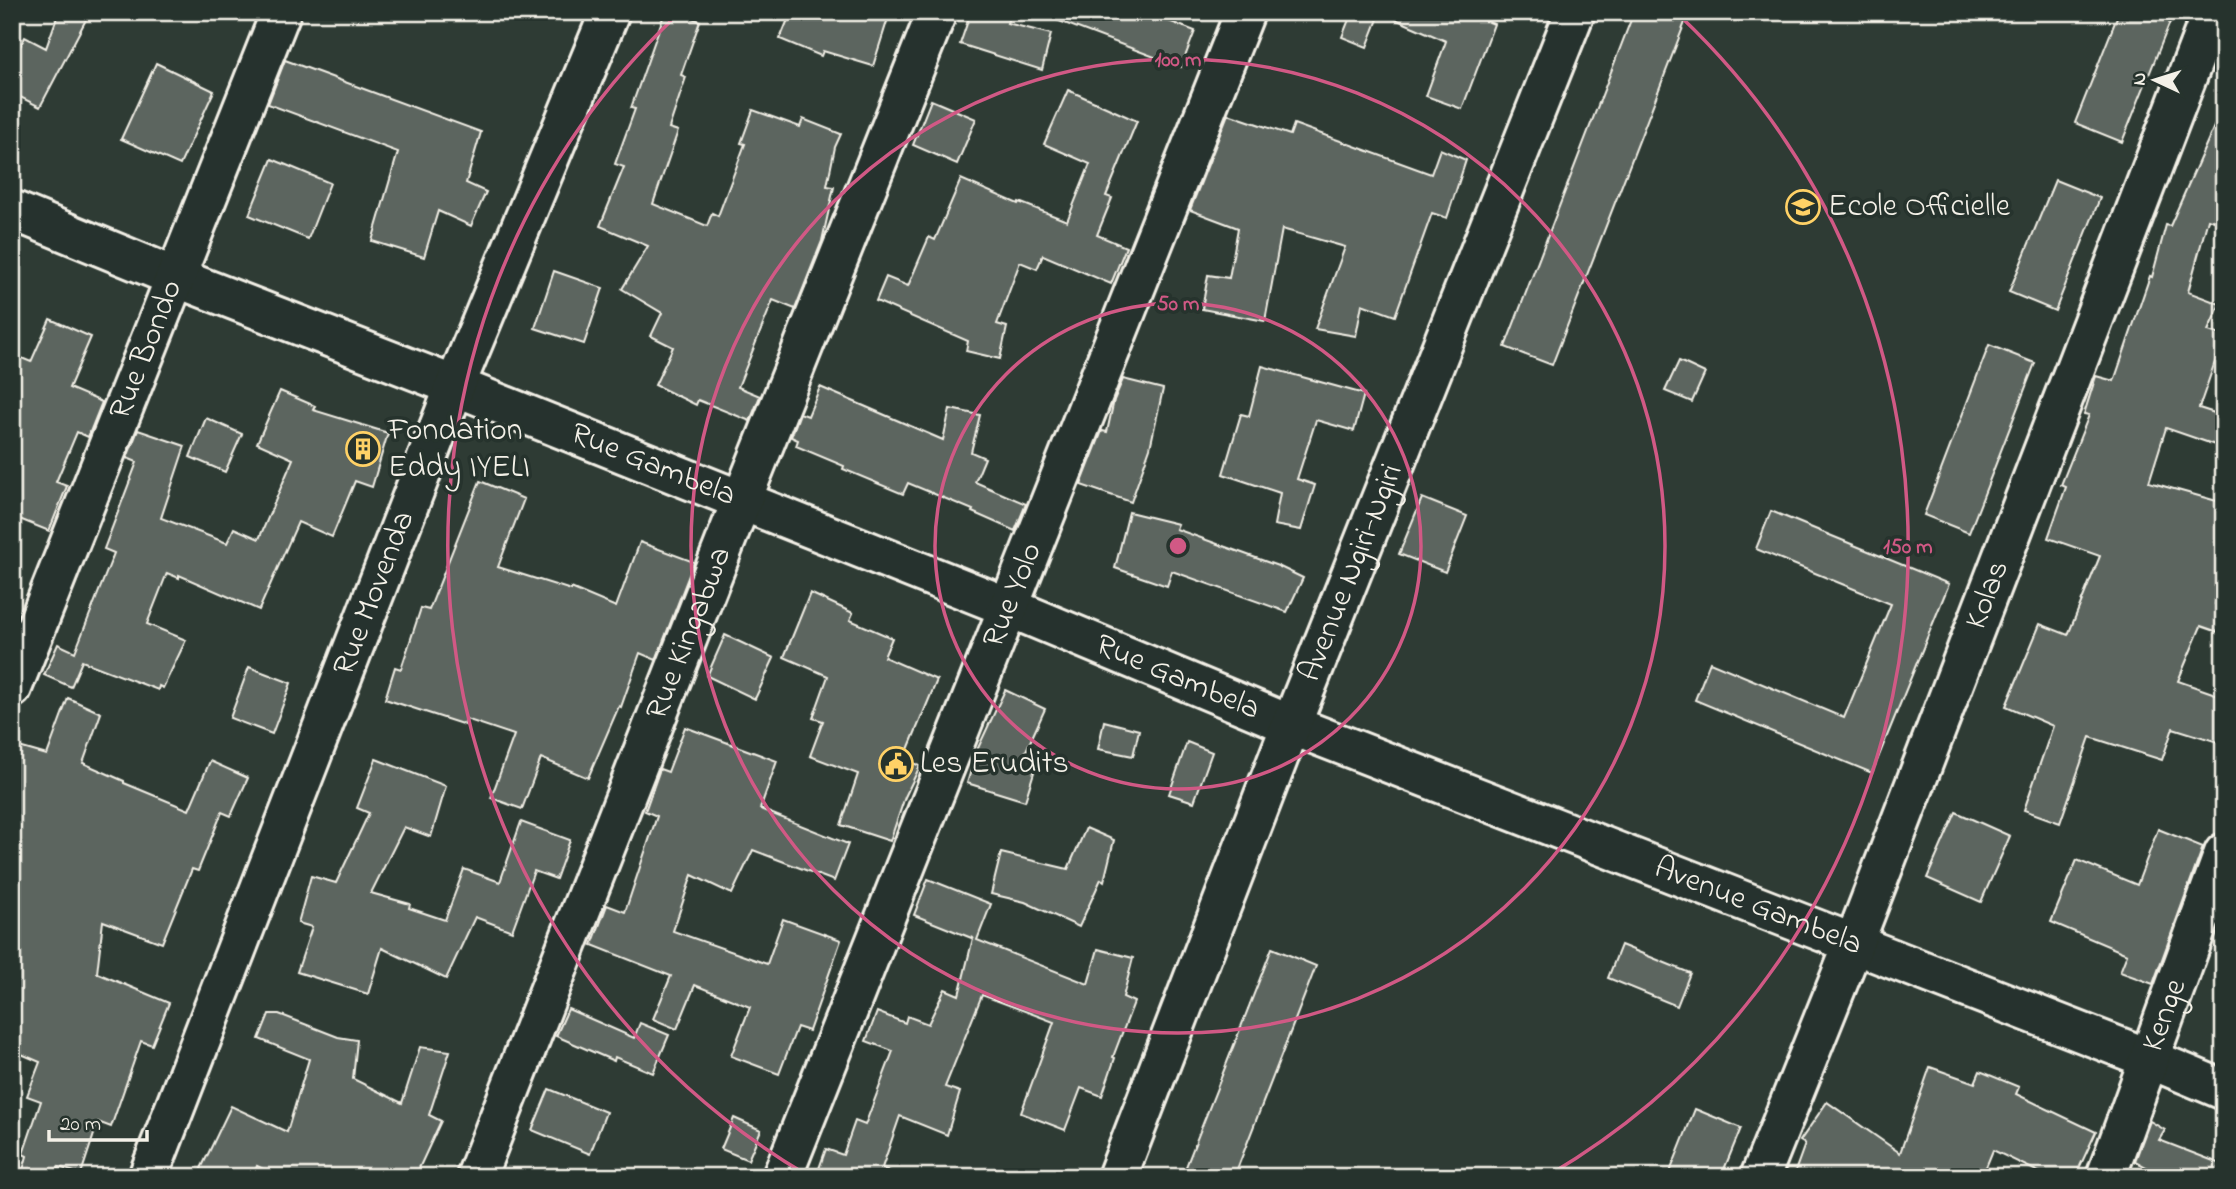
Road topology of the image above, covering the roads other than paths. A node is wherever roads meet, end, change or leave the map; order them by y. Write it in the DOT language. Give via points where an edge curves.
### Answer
graph roads {
  1 [pos="281,12"];
  2 [pos="610,12"];
  3 [pos="937,12"];
  4 [pos="1245,12"];
  5 [pos="1575,12"];
  6 [pos="2212,12"];
  7 [pos="12,211"];
  8 [pos="175,277"];
  9 [pos="455,386"];
  10 [pos="741,502"];
  11 [pos="1008,607"];
  12 [pos="12,688"];
  13 [pos="1291,725"];
  14 [pos="2224,853"];
  15 [pos="1854,943"];
  16 [pos="2150,1059"];
  17 [pos="2224,1090"];
  18 [pos="149,1177"];
  19 [pos="476,1177"];
  20 [pos="782,1177"];
  21 [pos="1117,1177"];
  22 [pos="1760,1177"];
  23 [pos="2106,1177"];
  1 -- 8 [label="street, Rue Bondo"];
  2 -- 9 [label="street, Rue Movenda"];
  3 -- 10 [label="street, Rue Kingabwa"];
  4 -- 11 [label="street, Rue Yolo"];
  5 -- 13 [label="street, Avenue Ngiri-Ngiri"];
  6 -- 15 [label="street, Kolas"];
  7 -- 8 [label="street, Rue Gambela"];
  8 -- 9 [label="street, Rue Gambela"];
  8 -- 12 [label="street, Rue Bondo"];
  9 -- 10 [label="street, Rue Gambela"];
  9 -- 18 [label="street, Rue Movenda"];
  10 -- 11 [label="street, Rue Gambela"];
  10 -- 19 [label="street, Rue Kingabwa"];
  11 -- 13 [label="street, Rue Gambela"];
  11 -- 20 [label="street, Rue Yolo"];
  13 -- 15 [label="street, Avenue Gambela"];
  13 -- 21 [label="street, Avenue Ngiri-Ngiri"];
  14 -- 16 [label="street, Kenge"];
  15 -- 16 [label="street, Avenue Gambela"];
  15 -- 22 [label="street, Kolas"];
  16 -- 17 [label="street, Avenue Gambela"];
  16 -- 23 [label="street, Kenge"];
}
